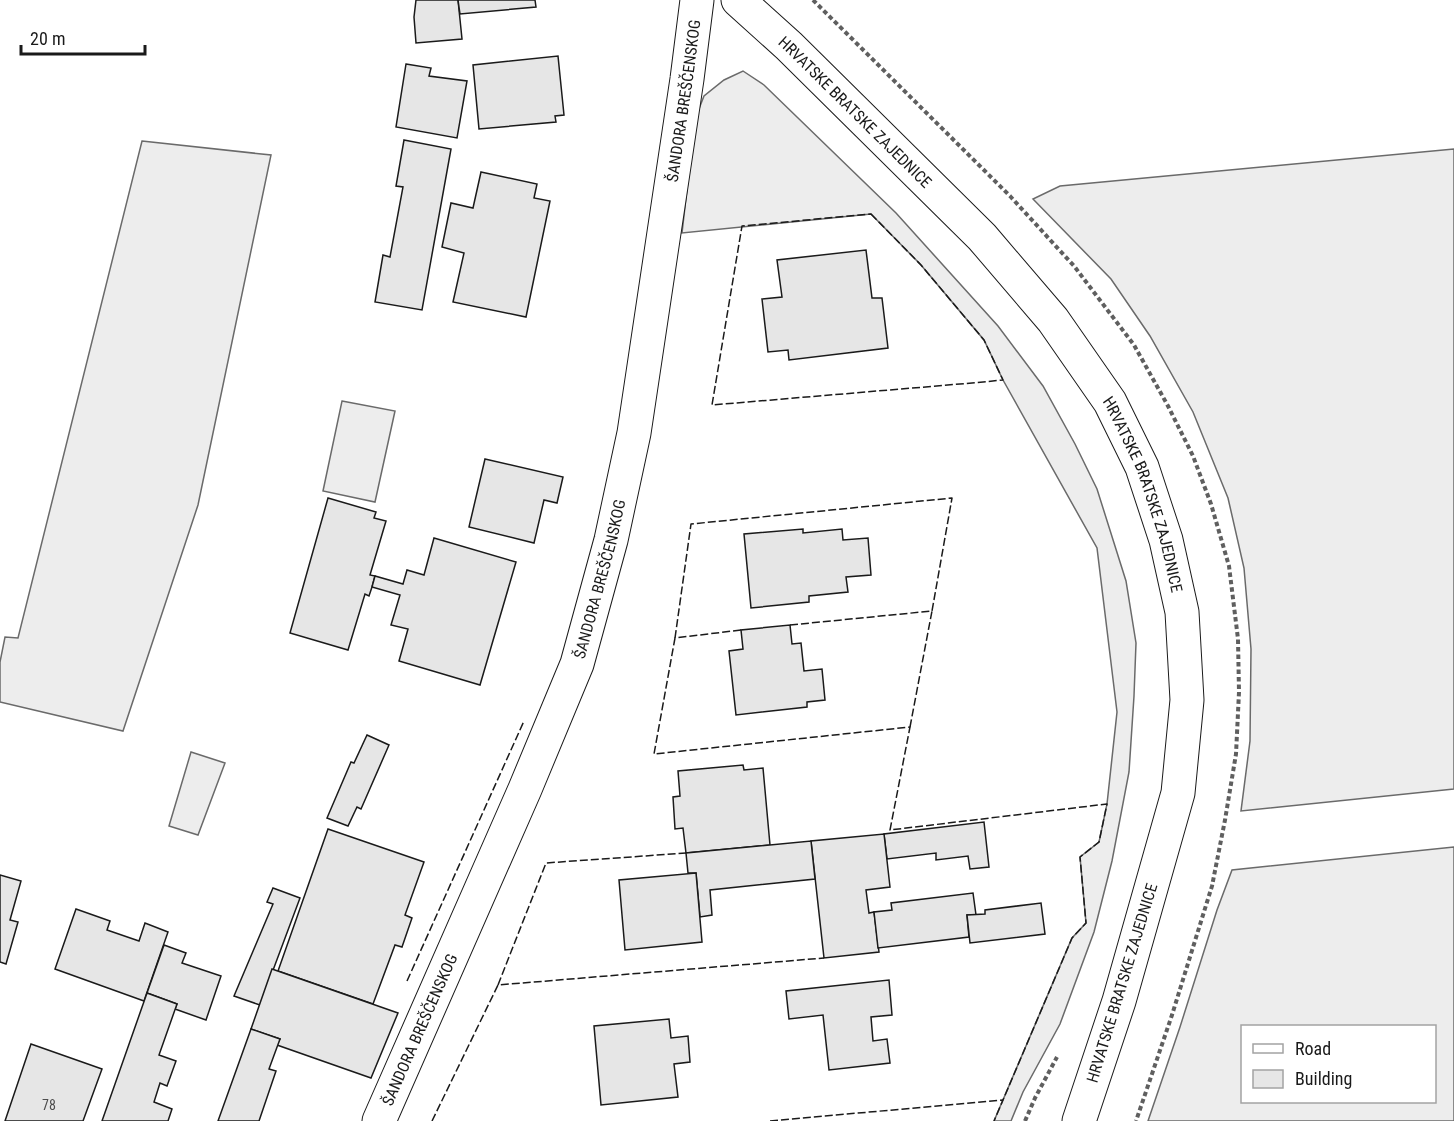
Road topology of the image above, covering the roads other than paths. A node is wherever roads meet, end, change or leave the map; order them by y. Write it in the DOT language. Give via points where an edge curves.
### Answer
graph roads {
  1 [pos="697,0"];
  2 [pos="738,0"];
  3 [pos="379,1121"];
  4 [pos="1078,1121"];
  1 -- 3 [label="street, ŠANDORA BREŠČENSKOG" via="634,433 611,540 577,664"];
  2 -- 4 [label="street, HRVATSKE BRATSKE ZAJEDNICE" via="982,237 1053,320 1110,402 1142,467 1166,540 1182,612 1187,700 1178,793 1119,1000"];
}
